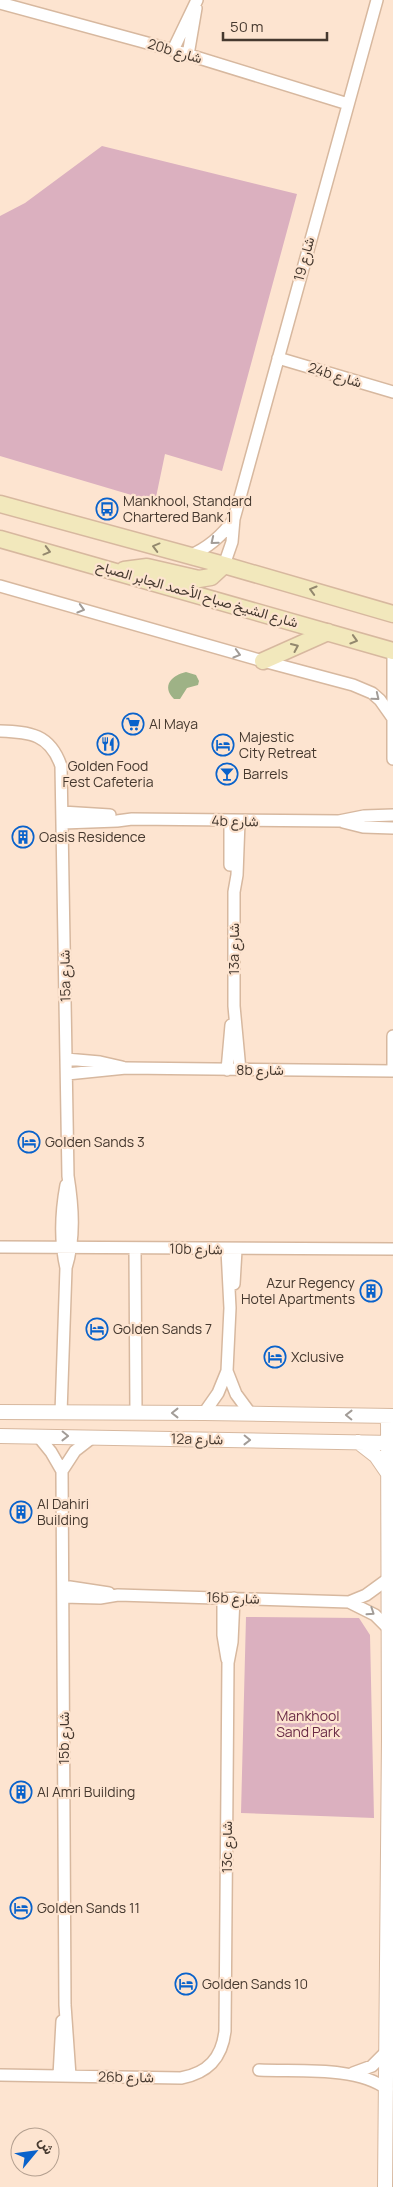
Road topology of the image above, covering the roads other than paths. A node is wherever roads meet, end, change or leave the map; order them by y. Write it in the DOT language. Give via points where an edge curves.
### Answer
graph roads {
  1 [pos="377,0"];
  2 [pos="197,2"];
  3 [pos="0,4"];
  4 [pos="173,50"];
  5 [pos="188,54"];
  6 [pos="348,104"];
  7 [pos="278,358"];
  8 [pos="393,392"];
  9 [pos="0,504"];
  10 [pos="234,519"];
  11 [pos="0,538"];
  12 [pos="189,556"];
  13 [pos="224,564"];
  14 [pos="119,571"];
  15 [pos="0,586"];
  16 [pos="393,614"];
  17 [pos="328,632"];
  18 [pos="393,651"];
  19 [pos="263,661"];
  20 [pos="392,717"];
  21 [pos="0,731"];
  22 [pos="393,746"];
  23 [pos="393,759"];
  24 [pos="393,815"];
  25 [pos="62,817"];
  26 [pos="234,821"];
  27 [pos="339,821"];
  28 [pos="393,828"];
  29 [pos="234,1006"];
  30 [pos="393,1036"];
  31 [pos="66,1059"];
  32 [pos="126,1068"];
  33 [pos="227,1070"];
  34 [pos="240,1070"];
  35 [pos="393,1071"];
  36 [pos="67,1074"];
  37 [pos="0,1247"];
  38 [pos="67,1248"];
  39 [pos="136,1248"];
  40 [pos="393,1249"];
  41 [pos="232,1250"];
  42 [pos="227,1371"];
  43 [pos="0,1412"];
  44 [pos="61,1413"];
  45 [pos="136,1413"];
  46 [pos="204,1413"];
  47 [pos="250,1413"];
  48 [pos="390,1416"];
  49 [pos="0,1436"];
  50 [pos="38,1436"];
  51 [pos="93,1437"];
  52 [pos="358,1442"];
  53 [pos="390,1443"];
  54 [pos="62,1471"];
  55 [pos="387,1472"];
  56 [pos="388,1579"];
  57 [pos="63,1591"];
  58 [pos="229,1598"];
  59 [pos="349,1602"];
  60 [pos="388,1629"];
  61 [pos="391,1740"];
  62 [pos="391,1763"];
  63 [pos="225,2031"];
  64 [pos="387,2051"];
  65 [pos="259,2070"];
  66 [pos="352,2074"];
  67 [pos="0,2075"];
  68 [pos="64,2076"];
  69 [pos="387,2089"];
  70 [pos="385,2187"];
  1 -- 6 [label="street, شارع 19"];
  2 -- 4 [label="street"];
  2 -- 5 [label="street"];
  3 -- 4 [label="street, 20b شارع"];
  4 -- 5 [label="street, 20b شارع"];
  5 -- 6 [label="street, 20b شارع"];
  6 -- 7 [label="street, شارع 19"];
  7 -- 8 [label="street, 24b شارع"];
  7 -- 10 [label="street, شارع 19"];
  12 -- 9 [label="main road, one-way"];
  10 -- 12 [label="street, شارع 19, one-way" via="215,541"];
  10 -- 13 [label="street, شارع 19" via="232,542"];
  11 -- 14 [label="main road, شارع الشيخ صباح الأحمد الجابر الصباح, one-way"];
  12 -- 13 [label="main road"];
  13 -- 14 [label="main road" via="216,574 205,579 147,567"];
  16 -- 13 [label="main road, one-way"];
  14 -- 17 [label="main road, شارع الشيخ صباح الأحمد الجابر الصباح"];
  15 -- 19 [label="street, one-way"];
  17 -- 18 [label="main road, شارع الشيخ صباح الأحمد الجابر الصباح, one-way"];
  19 -- 17 [label="main road, one-way"];
  18 -- 20 [label="street"];
  19 -- 20 [label="street, one-way" via="363,688 380,700"];
  20 -- 22 [label="street"];
  21 -- 25 [label="street, 15a شارع" via="29,733 46,742 58,757 62,775"];
  22 -- 23 [label="street"];
  24 -- 27 [label="street, 4b شارع"];
  25 -- 26 [label="street, 4b شارع" via="112,815 132,819"];
  25 -- 31 [label="street, 15a شارع"];
  26 -- 27 [label="street, 4b شارع"];
  26 -- 29 [label="street, 13a شارع" via="231,874 234,892"];
  27 -- 28 [label="street, 4b شارع" via="363,827"];
  29 -- 33 [label="street, 13a شارع"];
  29 -- 34 [label="street, 13a شارع"];
  30 -- 35 [label="street"];
  31 -- 32 [label="street, 8b شارع"];
  31 -- 36 [label="street, 15a شارع"];
  32 -- 33 [label="street, 8b شارع"];
  32 -- 36 [label="street, 8b شارع"];
  33 -- 34 [label="street, 8b شارع"];
  34 -- 35 [label="street, 8b شارع"];
  36 -- 38 [label="street, 15a شارع" via="68,1176 73,1215"];
  37 -- 38 [label="street, 10b شارع"];
  38 -- 39 [label="street, 10b شارع"];
  38 -- 44 [label="street, 15a شارع"];
  39 -- 41 [label="street, 10b شارع"];
  39 -- 45 [label="street"];
  40 -- 41 [label="street, 10b شارع"];
  41 -- 42 [label="street" via="234,1284"];
  42 -- 46 [label="street" via="218,1393"];
  42 -- 47 [label="street" via="236,1394"];
  43 -- 44 [label="street, 12a شارع"];
  44 -- 45 [label="street, 12a شارع"];
  46 -- 45 [label="street, 12a شارع, one-way"];
  46 -- 47 [label="street, 12a شارع"];
  48 -- 47 [label="street, 12a شارع, one-way"];
  48 -- 53 [label="street"];
  49 -- 50 [label="street, 12a شارع"];
  50 -- 51 [label="street, 12a شارع, one-way"];
  50 -- 54 [label="street"];
  51 -- 52 [label="street, 12a شارع, one-way"];
  51 -- 54 [label="street" via="75,1451"];
  52 -- 53 [label="street, 12a شارع"];
  52 -- 55 [label="street" via="376,1456"];
  53 -- 55 [label="street"];
  54 -- 57 [label="street, 15b شارع"];
  55 -- 56 [label="street"];
  56 -- 59 [label="street, 16b شارع" via="366,1595"];
  56 -- 60 [label="street"];
  57 -- 58 [label="street, 16b شارع" via="100,1590 118,1595"];
  57 -- 68 [label="street, 15b شارع" via="65,2005 61,2032"];
  58 -- 59 [label="street, 16b شارع"];
  58 -- 63 [label="street, 13c شارع" via="232,1642 228,1664"];
  59 -- 60 [label="street, 16b شارع, one-way" via="375,1615"];
  60 -- 61 [label="street"];
  61 -- 62 [label="street"];
  62 -- 64 [label="street"];
  63 -- 68 [label="street, 26b شارع" via="220,2054 213,2063 193,2076"];
  64 -- 66 [label="street" via="372,2066"];
  64 -- 69 [label="street"];
  65 -- 66 [label="street"];
  66 -- 69 [label="street" via="370,2078"];
  67 -- 68 [label="street, 26b شارع"];
  69 -- 70 [label="street"];
}
